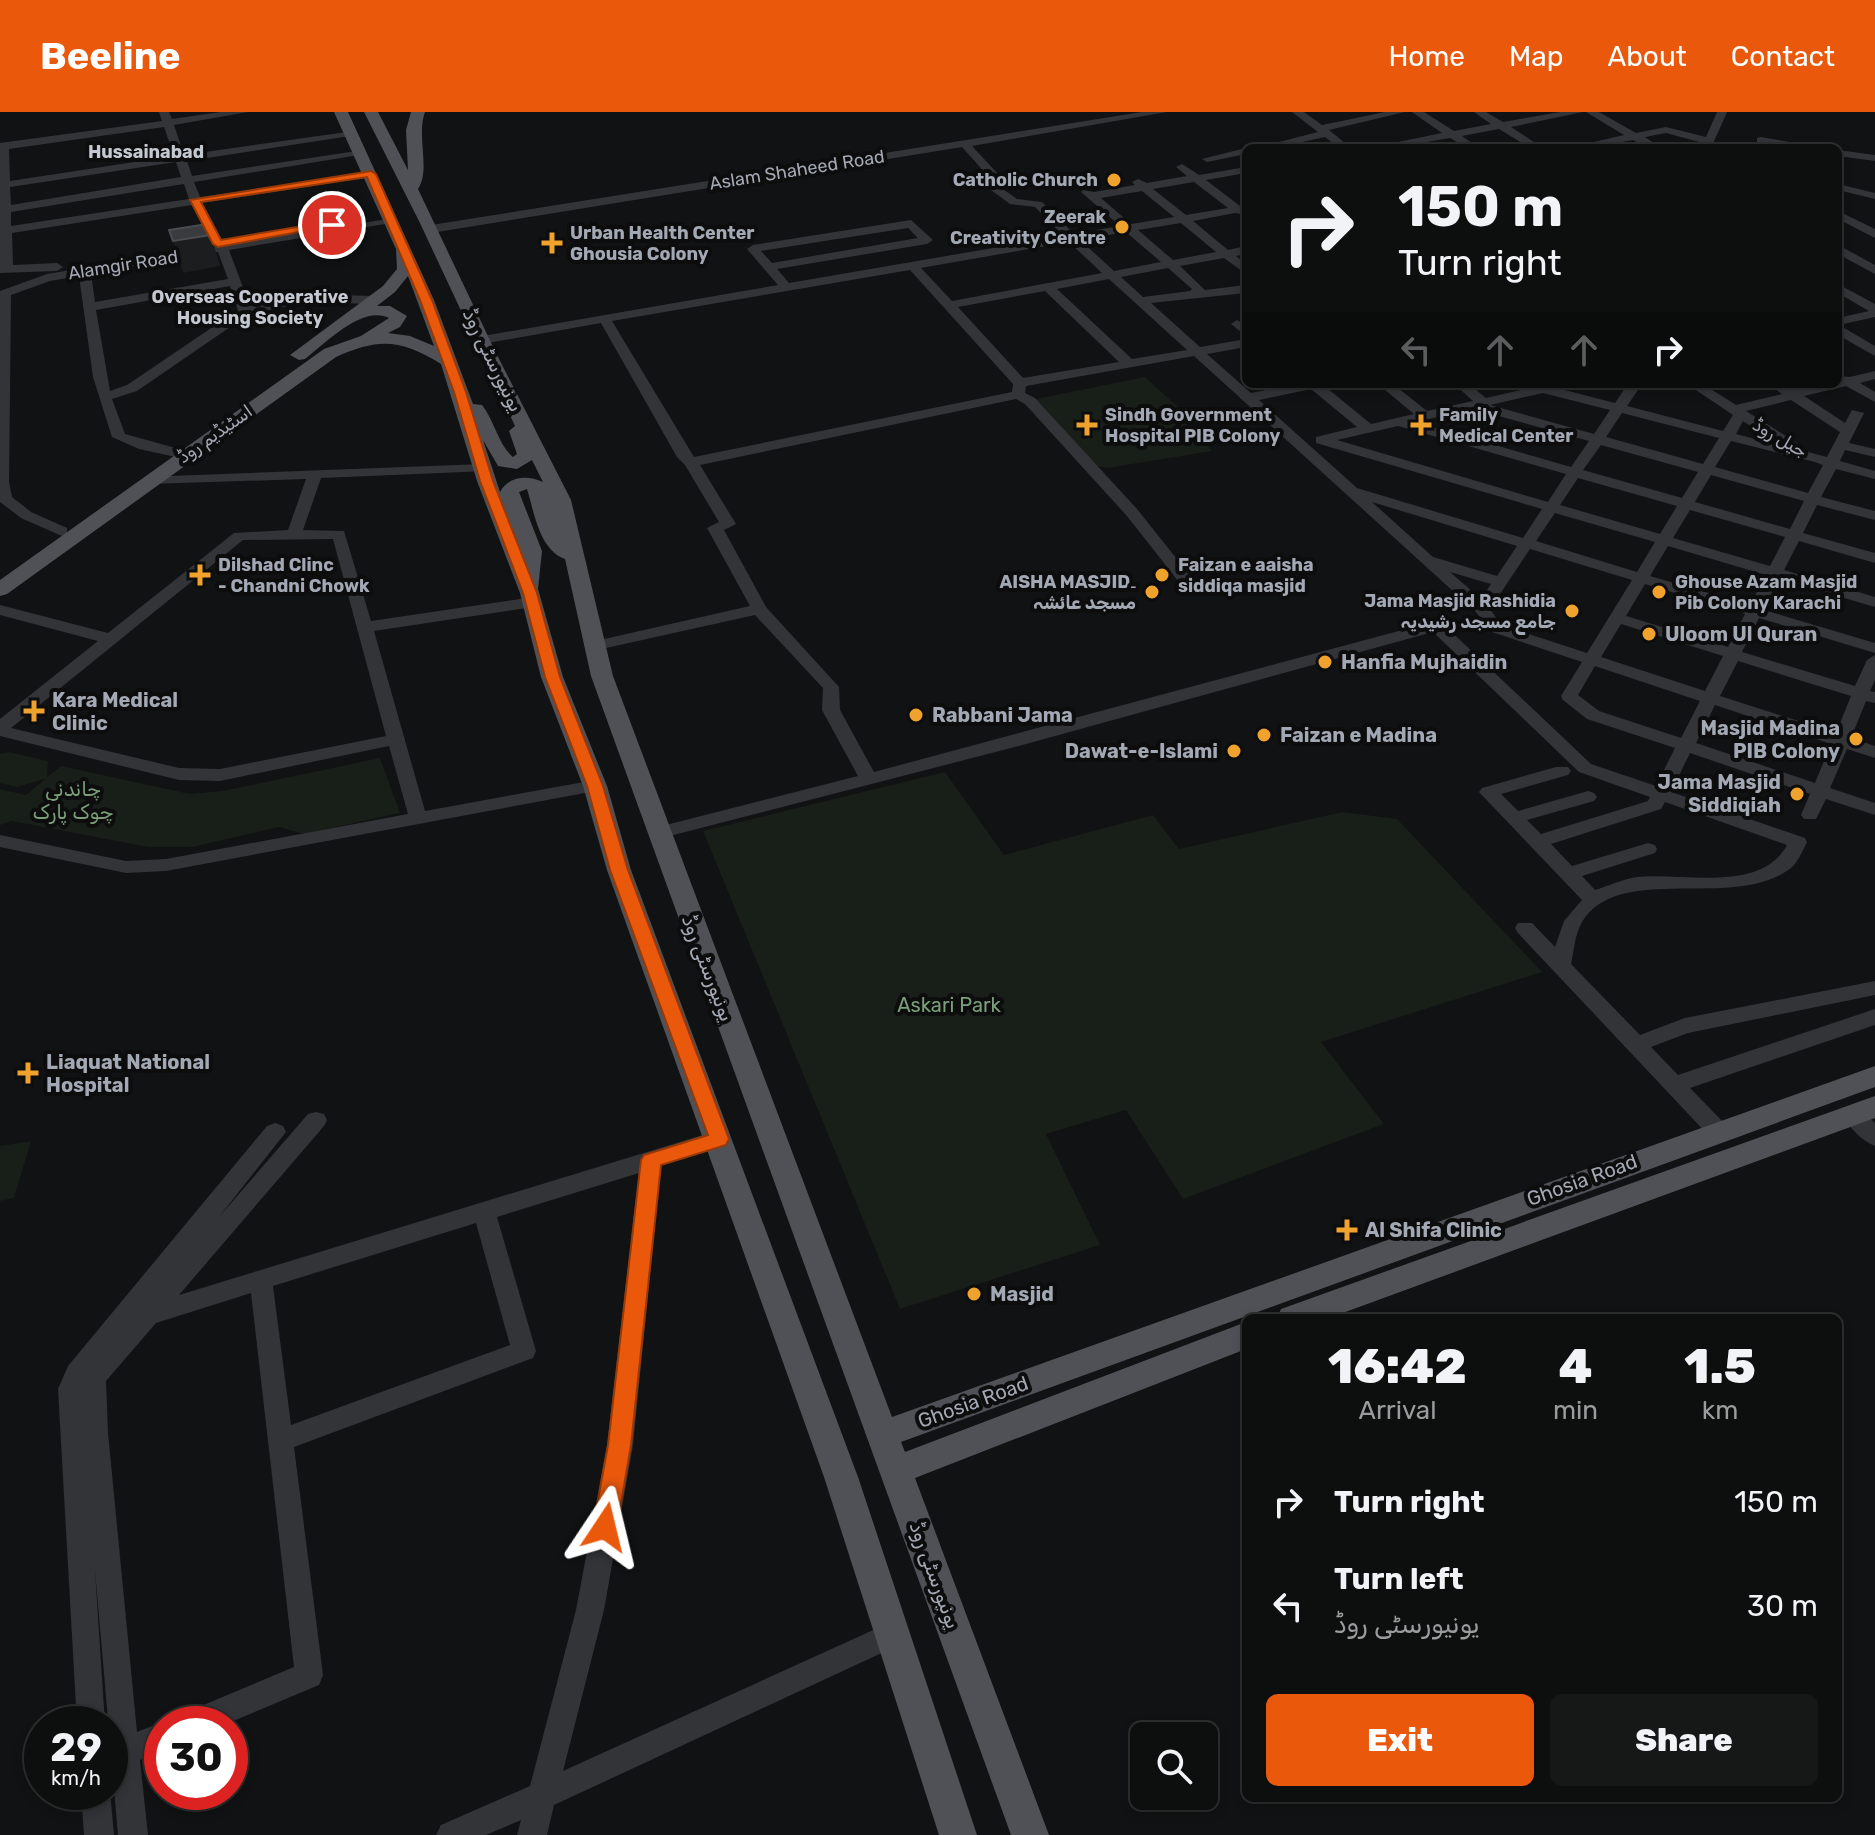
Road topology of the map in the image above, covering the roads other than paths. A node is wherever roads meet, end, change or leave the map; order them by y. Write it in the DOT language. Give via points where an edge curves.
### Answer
graph roads {
  1 [pos="243,112"];
  2 [pos="341,112"];
  3 [pos="371,112"];
  4 [pos="405,112"];
  5 [pos="418,112"];
  6 [pos="1162,112"];
  7 [pos="1400,112"];
  8 [pos="1417,112"];
  9 [pos="1479,112"];
  10 [pos="1578,112"];
  11 [pos="1591,112"];
  12 [pos="1722,112"];
  13 [pos="1302,113"];
  14 [pos="1540,115"];
  15 [pos="166,117"];
  16 [pos="1367,119"];
  17 [pos="1557,125"];
  18 [pos="1502,126"];
  19 [pos="1379,127"];
  20 [pos="1568,131"];
  21 [pos="1323,132"];
  22 [pos="350,133"];
  23 [pos="1392,135"];
  24 [pos="1453,135"];
  25 [pos="1634,136"];
  26 [pos="1761,140"];
  27 [pos="964,143"];
  28 [pos="390,144"];
  29 [pos="1284,144"];
  30 [pos="1340,144"];
  31 [pos="1405,144"];
  32 [pos="1416,144"];
  33 [pos="1468,144"];
  34 [pos="1531,144"];
  35 [pos="1591,144"];
  36 [pos="1602,144"];
  37 [pos="1649,144"];
  38 [pos="1704,144"];
  39 [pos="1707,144"];
  40 [pos="1784,144"];
  41 [pos="2,146"];
  42 [pos="359,152"];
  43 [pos="1242,152"];
  44 [pos="1842,154"];
  45 [pos="1227,155"];
  46 [pos="180,158"];
  47 [pos="1875,158"];
  48 [pos="1207,159"];
  49 [pos="1242,166"];
  50 [pos="1182,167"];
  51 [pos="1242,170"];
  52 [pos="371,174"];
  53 [pos="1197,178"];
  54 [pos="188,180"];
  55 [pos="1140,183"];
  56 [pos="4,185"];
  57 [pos="1842,187"];
  58 [pos="413,192"];
  59 [pos="1875,196"];
  60 [pos="195,200"];
  61 [pos="5,209"];
  62 [pos="1242,210"];
  63 [pos="1242,211"];
  64 [pos="1875,213"];
  65 [pos="390,218"];
  66 [pos="1842,218"];
  67 [pos="1842,218"];
  68 [pos="1184,219"];
  69 [pos="431,229"];
  70 [pos="881,229"];
  71 [pos="1131,229"];
  72 [pos="6,230"];
  73 [pos="850,233"];
  74 [pos="1875,234"];
  75 [pos="820,238"];
  76 [pos="1072,239"];
  77 [pos="788,243"];
  78 [pos="896,245"];
  79 [pos="220,246"];
  80 [pos="404,249"];
  81 [pos="866,250"];
  82 [pos="1242,251"];
  83 [pos="1842,251"];
  84 [pos="1226,253"];
  85 [pos="834,256"];
  86 [pos="804,261"];
  87 [pos="1171,264"];
  88 [pos="912,265"];
  89 [pos="1871,265"];
  90 [pos="769,267"];
  91 [pos="1242,267"];
  92 [pos="3,268"];
  93 [pos="22,268"];
  94 [pos="1842,269"];
  95 [pos="84,271"];
  96 [pos="1112,274"];
  97 [pos="233,282"];
  98 [pos="26,284"];
  99 [pos="1047,286"];
  100 [pos="786,287"];
  101 [pos="1242,290"];
  102 [pos="1842,290"];
  103 [pos="1196,292"];
  104 [pos="2,294"];
  105 [pos="373,300"];
  106 [pos="1141,301"];
  107 [pos="949,305"];
  108 [pos="90,307"];
  109 [pos="245,311"];
  110 [pos="1875,311"];
  111 [pos="604,318"];
  112 [pos="344,321"];
  113 [pos="1842,321"];
  114 [pos="1842,331"];
  115 [pos="482,340"];
  116 [pos="354,342"];
  117 [pos="1242,344"];
  118 [pos="1875,352"];
  119 [pos="1197,353"];
  120 [pos="447,360"];
  121 [pos="1129,364"];
  122 [pos="3,368"];
  123 [pos="1875,375"];
  124 [pos="1844,379"];
  125 [pos="1295,388"];
  126 [pos="1319,388"];
  127 [pos="1390,388"];
  128 [pos="1465,388"];
  129 [pos="1533,388"];
  130 [pos="1547,388"];
  131 [pos="1632,388"];
  132 [pos="1700,388"];
  133 [pos="1782,388"];
  134 [pos="1818,388"];
  135 [pos="1019,389"];
  136 [pos="460,392"];
  137 [pos="1795,396"];
  138 [pos="105,397"];
  139 [pos="1249,398"];
  140 [pos="1875,398"];
  141 [pos="1479,404"];
  142 [pos="1619,408"];
  143 [pos="1736,412"];
  144 [pos="519,413"];
  145 [pos="1857,413"];
  146 [pos="1424,416"];
  147 [pos="1398,422"];
  148 [pos="1368,429"];
  149 [pos="1727,436"];
  150 [pos="1844,438"];
  151 [pos="1598,439"];
  152 [pos="1321,440"];
  153 [pos="1301,444"];
  154 [pos="177,453"];
  155 [pos="1875,453"];
  156 [pos="1813,458"];
  157 [pos="691,462"];
  158 [pos="1831,464"];
  159 [pos="483,468"];
  160 [pos="1707,469"];
  161 [pos="1575,473"];
  162 [pos="315,474"];
  163 [pos="1875,475"];
  164 [pos="149,480"];
  165 [pos="1351,491"];
  166 [pos="1813,499"];
  167 [pos="1685,504"];
  168 [pos="1550,508"];
  169 [pos="1875,516"];
  170 [pos="62,531"];
  171 [pos="294,535"];
  172 [pos="1794,535"];
  173 [pos="1663,541"];
  174 [pos="1526,544"];
  175 [pos="1875,558"];
  176 [pos="1426,559"];
  177 [pos="580,571"];
  178 [pos="1774,573"];
  179 [pos="0,576"];
  180 [pos="1641,578"];
  181 [pos="1500,582"];
  182 [pos="1188,583"];
  183 [pos="0,590"];
  184 [pos="531,598"];
  185 [pos="1875,602"];
  186 [pos="759,609"];
  187 [pos="1482,609"];
  188 [pos="0,610"];
  189 [pos="1754,612"];
  190 [pos="1617,618"];
  191 [pos="366,627"];
  192 [pos="107,638"];
  193 [pos="597,645"];
  194 [pos="1875,648"];
  195 [pos="1733,654"];
  196 [pos="1591,660"];
  197 [pos="1875,660"];
  198 [pos="1868,696"];
  199 [pos="1709,699"];
  200 [pos="0,729"];
  201 [pos="396,739"];
  202 [pos="1841,742"];
  203 [pos="1685,746"];
  204 [pos="1875,752"];
  205 [pos="1562,771"];
  206 [pos="869,779"];
  207 [pos="595,786"];
  208 [pos="1820,791"];
  209 [pos="1660,795"];
  210 [pos="1588,797"];
  211 [pos="1875,809"];
  212 [pos="1810,815"];
  213 [pos="1514,818"];
  214 [pos="418,819"];
  215 [pos="658,833"];
  216 [pos="0,841"];
  217 [pos="1538,842"];
  218 [pos="1648,849"];
  219 [pos="1568,874"];
  220 [pos="1591,898"];
  221 [pos="1525,928"];
  222 [pos="1561,966"];
  223 [pos="1875,988"];
  224 [pos="1875,1017"];
  225 [pos="1636,1045"];
  226 [pos="1875,1076"];
  227 [pos="1674,1085"];
  228 [pos="1864,1111"];
  229 [pos="316,1120"];
  230 [pos="1727,1129"];
  231 [pos="275,1132"];
  232 [pos="1875,1137"];
  233 [pos="719,1139"];
  234 [pos="1758,1151"];
  235 [pos="651,1160"];
  236 [pos="484,1212"];
  237 [pos="261,1281"];
  238 [pos="1303,1314"];
  239 [pos="134,1316"];
  240 [pos="1242,1337"];
  241 [pos="884,1434"];
  242 [pos="281,1440"];
  243 [pos="897,1470"];
  244 [pos="891,1635"];
  245 [pos="90,1706"];
  246 [pos="121,1706"];
  247 [pos="235,1706"];
  248 [pos="128,1783"];
  249 [pos="542,1796"];
  250 [pos="97,1810"];
  251 [pos="99,1835"];
  252 [pos="133,1835"];
  253 [pos="451,1835"];
  254 [pos="532,1835"];
  255 [pos="958,1835"];
  256 [pos="1030,1835"];
  1 -- 15 [label="street"];
  2 -- 22 [label="main road, یونیورسٹی روڈ"];
  3 -- 28 [label="main road, یونیورسٹی روڈ"];
  4 -- 28 [label="main road" via="401,130"];
  5 -- 58 [label="main road" via="411,136 418,170"];
  6 -- 27 [label="street, Aslam Shaheed Road"];
  7 -- 16 [label="street"];
  8 -- 24 [label="street"];
  9 -- 18 [label="street"];
  10 -- 14 [label="street"];
  11 -- 25 [label="street"];
  12 -- 39 [label="street"];
  13 -- 21 [label="street"];
  14 -- 17 [label="street"];
  14 -- 18 [label="street"];
  15 -- 41 [label="street"];
  15 -- 46 [label="street"];
  16 -- 19 [label="street"];
  16 -- 21 [label="street"];
  18 -- 24 [label="street"];
  18 -- 34 [label="street"];
  20 -- 35 [label="street"];
  21 -- 29 [label="street"];
  21 -- 30 [label="street"];
  22 -- 42 [label="main road, یونیورسٹی روڈ"];
  22 -- 46 [label="street"];
  23 -- 31 [label="street"];
  24 -- 32 [label="street"];
  24 -- 33 [label="street"];
  25 -- 36 [label="street"];
  25 -- 37 [label="street"];
  25 -- 38 [label="street" via="1669,130"];
  26 -- 40 [label="street"];
  27 -- 69 [label="street, Aslam Shaheed Road"];
  27 -- 76 [label="street" via="992,174 995,188 1019,204 1038,204"];
  28 -- 58 [label="main road, یونیورسٹی روڈ"];
  41 -- 56 [label="street"];
  42 -- 52 [label="main road, یونیورسٹی روڈ"];
  42 -- 54 [label="street"];
  43 -- 45 [label="street"];
  44 -- 47 [label="street"];
  45 -- 48 [label="street"];
  45 -- 49 [label="street"];
  46 -- 54 [label="street"];
  46 -- 56 [label="street"];
  50 -- 53 [label="street"];
  51 -- 53 [label="street"];
  52 -- 60 [label="street"];
  52 -- 65 [label="main road, یونیورسٹی روڈ"];
  53 -- 55 [label="street"];
  53 -- 62 [label="street"];
  54 -- 60 [label="street"];
  54 -- 61 [label="street"];
  55 -- 68 [label="street"];
  55 -- 71 [label="street" via="1087,193"];
  56 -- 61 [label="street"];
  57 -- 59 [label="street"];
  58 -- 69 [label="main road, یونیورسٹی روڈ"];
  60 -- 72 [label="street"];
  60 -- 79 [label="street"];
  61 -- 72 [label="street"];
  63 -- 68 [label="street"];
  64 -- 66 [label="street"];
  65 -- 79 [label="street, Alamgir Road"];
  65 -- 80 [label="main road, یونیورسٹی روڈ"];
  67 -- 74 [label="street"];
  68 -- 71 [label="street"];
  68 -- 84 [label="street"];
  69 -- 115 [label="main road, یونیورسٹی روڈ"];
  70 -- 73 [label="street"];
  70 -- 78 [label="street"];
  70 -- 78 [label="street" via="911,224 927,240"];
  71 -- 76 [label="street"];
  71 -- 87 [label="street"];
  72 -- 92 [label="street"];
  73 -- 75 [label="street"];
  73 -- 81 [label="street"];
  75 -- 77 [label="street"];
  75 -- 85 [label="street"];
  76 -- 88 [label="street"];
  76 -- 96 [label="street"];
  77 -- 86 [label="street"];
  77 -- 90 [label="street" via="753,249"];
  78 -- 81 [label="street"];
  79 -- 93 [label="street, Alamgir Road"];
  79 -- 95 [label="street, Alamgir Road"];
  79 -- 97 [label="street"];
  80 -- 105 [label="main road, اسٹیڈیم روڈ" via="405,269"];
  80 -- 120 [label="main road, یونیورسٹی روڈ"];
  81 -- 85 [label="street"];
  82 -- 84 [label="street"];
  83 -- 89 [label="street"];
  84 -- 87 [label="street"];
  84 -- 91 [label="street"];
  85 -- 86 [label="street"];
  86 -- 90 [label="street"];
  87 -- 96 [label="street"];
  87 -- 103 [label="street" via="1199,289"];
  88 -- 100 [label="street"];
  88 -- 107 [label="street"];
  89 -- 94 [label="street"];
  90 -- 100 [label="street"];
  92 -- 93 [label="street, Alamgir Road"];
  93 -- 98 [label="street" via="31,273"];
  95 -- 98 [label="street, Alamgir Road"];
  95 -- 108 [label="street"];
  96 -- 99 [label="street"];
  96 -- 106 [label="street"];
  97 -- 108 [label="street"];
  97 -- 109 [label="street"];
  98 -- 104 [label="street, Alamgir Road"];
  99 -- 107 [label="street"];
  99 -- 121 [label="street"];
  100 -- 111 [label="street"];
  101 -- 103 [label="street"];
  102 -- 110 [label="street"];
  103 -- 106 [label="street"];
  104 -- 122 [label="street"];
  105 -- 109 [label="street" via="307,298"];
  105 -- 112 [label="main road, اسٹیڈیم روڈ"];
  106 -- 119 [label="street"];
  107 -- 135 [label="street"];
  108 -- 138 [label="street"];
  109 -- 138 [label="street" via="132,388"];
  110 -- 113 [label="street"];
  111 -- 115 [label="street"];
  111 -- 157 [label="street"];
  112 -- 116 [label="main road" via="379,309 399,316 387,328"];
  112 -- 154 [label="main road, اسٹیڈیم روڈ"];
  114 -- 118 [label="street"];
  115 -- 144 [label="main road, یونیورسٹی روڈ"];
  116 -- 120 [label="main road, اسٹیڈیم روڈ" via="404,338"];
  116 -- 154 [label="main road, اسٹیڈیم روڈ"];
  117 -- 119 [label="street"];
  119 -- 121 [label="street"];
  119 -- 139 [label="street"];
  120 -- 136 [label="main road, یونیورسٹی روڈ"];
  121 -- 135 [label="street"];
  122 -- 170 [label="street" via="5,499"];
  123 -- 124 [label="street"];
  124 -- 140 [label="street"];
  125 -- 139 [label="street"];
  126 -- 148 [label="street"];
  127 -- 146 [label="street"];
  128 -- 141 [label="street"];
  129 -- 141 [label="street"];
  130 -- 142 [label="street"];
  131 -- 142 [label="street"];
  132 -- 143 [label="street, جیل روڈ"];
  133 -- 137 [label="street"];
  134 -- 137 [label="street"];
  135 -- 157 [label="street"];
  135 -- 182 [label="street" via="1123,501"];
  136 -- 144 [label="main road" via="485,418 505,462 517,463 527,455 517,433"];
  136 -- 159 [label="main road, یونیورسٹی روڈ"];
  137 -- 143 [label="street"];
  137 -- 150 [label="street"];
  138 -- 154 [label="street" via="119,437"];
  139 -- 153 [label="street"];
  141 -- 146 [label="street"];
  141 -- 151 [label="street"];
  142 -- 149 [label="street"];
  142 -- 151 [label="street"];
  143 -- 149 [label="street"];
  143 -- 156 [label="street, جیل روڈ"];
  144 -- 177 [label="main road, یونیورسٹی روڈ" via="561,500"];
  145 -- 150 [label="street"];
  146 -- 147 [label="street"];
  147 -- 148 [label="street"];
  147 -- 161 [label="street"];
  148 -- 152 [label="street"];
  149 -- 156 [label="street"];
  149 -- 160 [label="street"];
  150 -- 155 [label="street"];
  150 -- 158 [label="street"];
  151 -- 160 [label="street"];
  151 -- 161 [label="street"];
  152 -- 153 [label="street"];
  152 -- 168 [label="street"];
  153 -- 165 [label="street"];
  154 -- 164 [label="main road, اسٹیڈیم روڈ"];
  154 -- 170 [label="main road, اسٹیڈیم روڈ"];
  156 -- 158 [label="street, جیل روڈ"];
  157 -- 186 [label="street" via="728,524 715,528"];
  158 -- 163 [label="street, جیل روڈ"];
  158 -- 166 [label="street"];
  159 -- 162 [label="street"];
  159 -- 184 [label="main road, یونیورسٹی روڈ"];
  160 -- 166 [label="street"];
  160 -- 167 [label="street"];
  161 -- 167 [label="street"];
  161 -- 168 [label="street"];
  162 -- 164 [label="street"];
  162 -- 171 [label="street"];
  164 -- 183 [label="main road, اسٹیڈیم روڈ"];
  165 -- 174 [label="street"];
  165 -- 176 [label="street"];
  166 -- 169 [label="street"];
  166 -- 172 [label="street"];
  167 -- 172 [label="street"];
  167 -- 173 [label="street"];
  168 -- 173 [label="street"];
  168 -- 174 [label="street"];
  170 -- 179 [label="main road, اسٹیڈیم روڈ"];
  171 -- 191 [label="street" via="339,534"];
  171 -- 192 [label="street" via="239,536"];
  172 -- 175 [label="street"];
  172 -- 178 [label="street"];
  173 -- 178 [label="street"];
  173 -- 180 [label="street"];
  174 -- 180 [label="street"];
  174 -- 181 [label="street"];
  176 -- 181 [label="street"];
  176 -- 187 [label="street"];
  177 -- 184 [label="main road" via="552,537 535,485 513,485 509,491 532,551"];
  177 -- 193 [label="main road, یونیورسٹی روڈ"];
  178 -- 185 [label="street"];
  178 -- 189 [label="street"];
  180 -- 189 [label="street"];
  180 -- 190 [label="street"];
  181 -- 187 [label="street"];
  184 -- 191 [label="street"];
  184 -- 207 [label="main road, یونیورسٹی روڈ" via="552,677"];
  186 -- 193 [label="street"];
  186 -- 206 [label="street" via="831,687 831,710"];
  187 -- 196 [label="street" via="1495,628"];
  188 -- 192 [label="street"];
  189 -- 194 [label="street"];
  189 -- 195 [label="street"];
  190 -- 195 [label="street"];
  190 -- 196 [label="street"];
  191 -- 201 [label="street"];
  192 -- 200 [label="street"];
  193 -- 215 [label="main road, یونیورسٹی روڈ" via="602,676"];
  195 -- 198 [label="street"];
  195 -- 199 [label="street"];
  196 -- 199 [label="street"];
  196 -- 203 [label="street" via="1569,696 1593,715"];
  197 -- 198 [label="street"];
  198 -- 202 [label="street"];
  199 -- 202 [label="street"];
  199 -- 203 [label="street"];
  200 -- 201 [label="street" via="179,774 206,775"];
  201 -- 214 [label="street"];
  202 -- 204 [label="street"];
  202 -- 208 [label="street"];
  203 -- 208 [label="street"];
  203 -- 209 [label="street"];
  205 -- 213 [label="street" via="1488,792"];
  206 -- 209 [label="street" via="1436,626 1585,768"];
  206 -- 215 [label="street"];
  207 -- 214 [label="street"];
  207 -- 233 [label="main road, یونیورسٹی روڈ" via="619,870"];
  208 -- 211 [label="street"];
  208 -- 212 [label="street"];
  209 -- 217 [label="street" via="1655,805"];
  209 -- 220 [label="street" via="1798,842 1787,862 1763,876 1724,883 1635,884"];
  210 -- 213 [label="street"];
  213 -- 217 [label="street"];
  214 -- 216 [label="street" via="166,865 126,867"];
  215 -- 241 [label="main road, یونیورسٹی روڈ"];
  217 -- 219 [label="street"];
  218 -- 219 [label="street"];
  219 -- 220 [label="street"];
  220 -- 222 [label="street" via="1594,901 1581,908 1568,927"];
  221 -- 222 [label="street"];
  222 -- 225 [label="street"];
  223 -- 225 [label="street" via="1685,1026"];
  224 -- 227 [label="street"];
  225 -- 227 [label="street"];
  226 -- 230 [label="main road, Ghosia Road"];
  227 -- 230 [label="street"];
  228 -- 232 [label="street"];
  228 -- 234 [label="main road"];
  229 -- 239 [label="street"];
  230 -- 234 [label="main road"];
  230 -- 241 [label="main road, Ghosia Road"];
  231 -- 239 [label="street"];
  233 -- 235 [label="street"];
  233 -- 244 [label="main road, یونیورسٹی روڈ" via="841,1477"];
  234 -- 238 [label="main road"];
  235 -- 236 [label="street"];
  235 -- 249 [label="street" via="620,1445 590,1610"];
  236 -- 237 [label="street"];
  236 -- 242 [label="street" via="524,1351"];
  237 -- 239 [label="street"];
  237 -- 242 [label="street"];
  239 -- 245 [label="street" via="77,1374 70,1389"];
  239 -- 246 [label="street" via="94,1378"];
  240 -- 243 [label="main road"];
  241 -- 243 [label="main road, یونیورسٹی روڈ"];
  242 -- 247 [label="street" via="309,1675"];
  243 -- 256 [label="main road, یونیورسٹی روڈ"];
  244 -- 249 [label="street"];
  244 -- 255 [label="main road, یونیورسٹی روڈ"];
  248 -- 252 [label="street"];
  249 -- 253 [label="street"];
  249 -- 254 [label="street"];
  250 -- 251 [label="street"];
}
